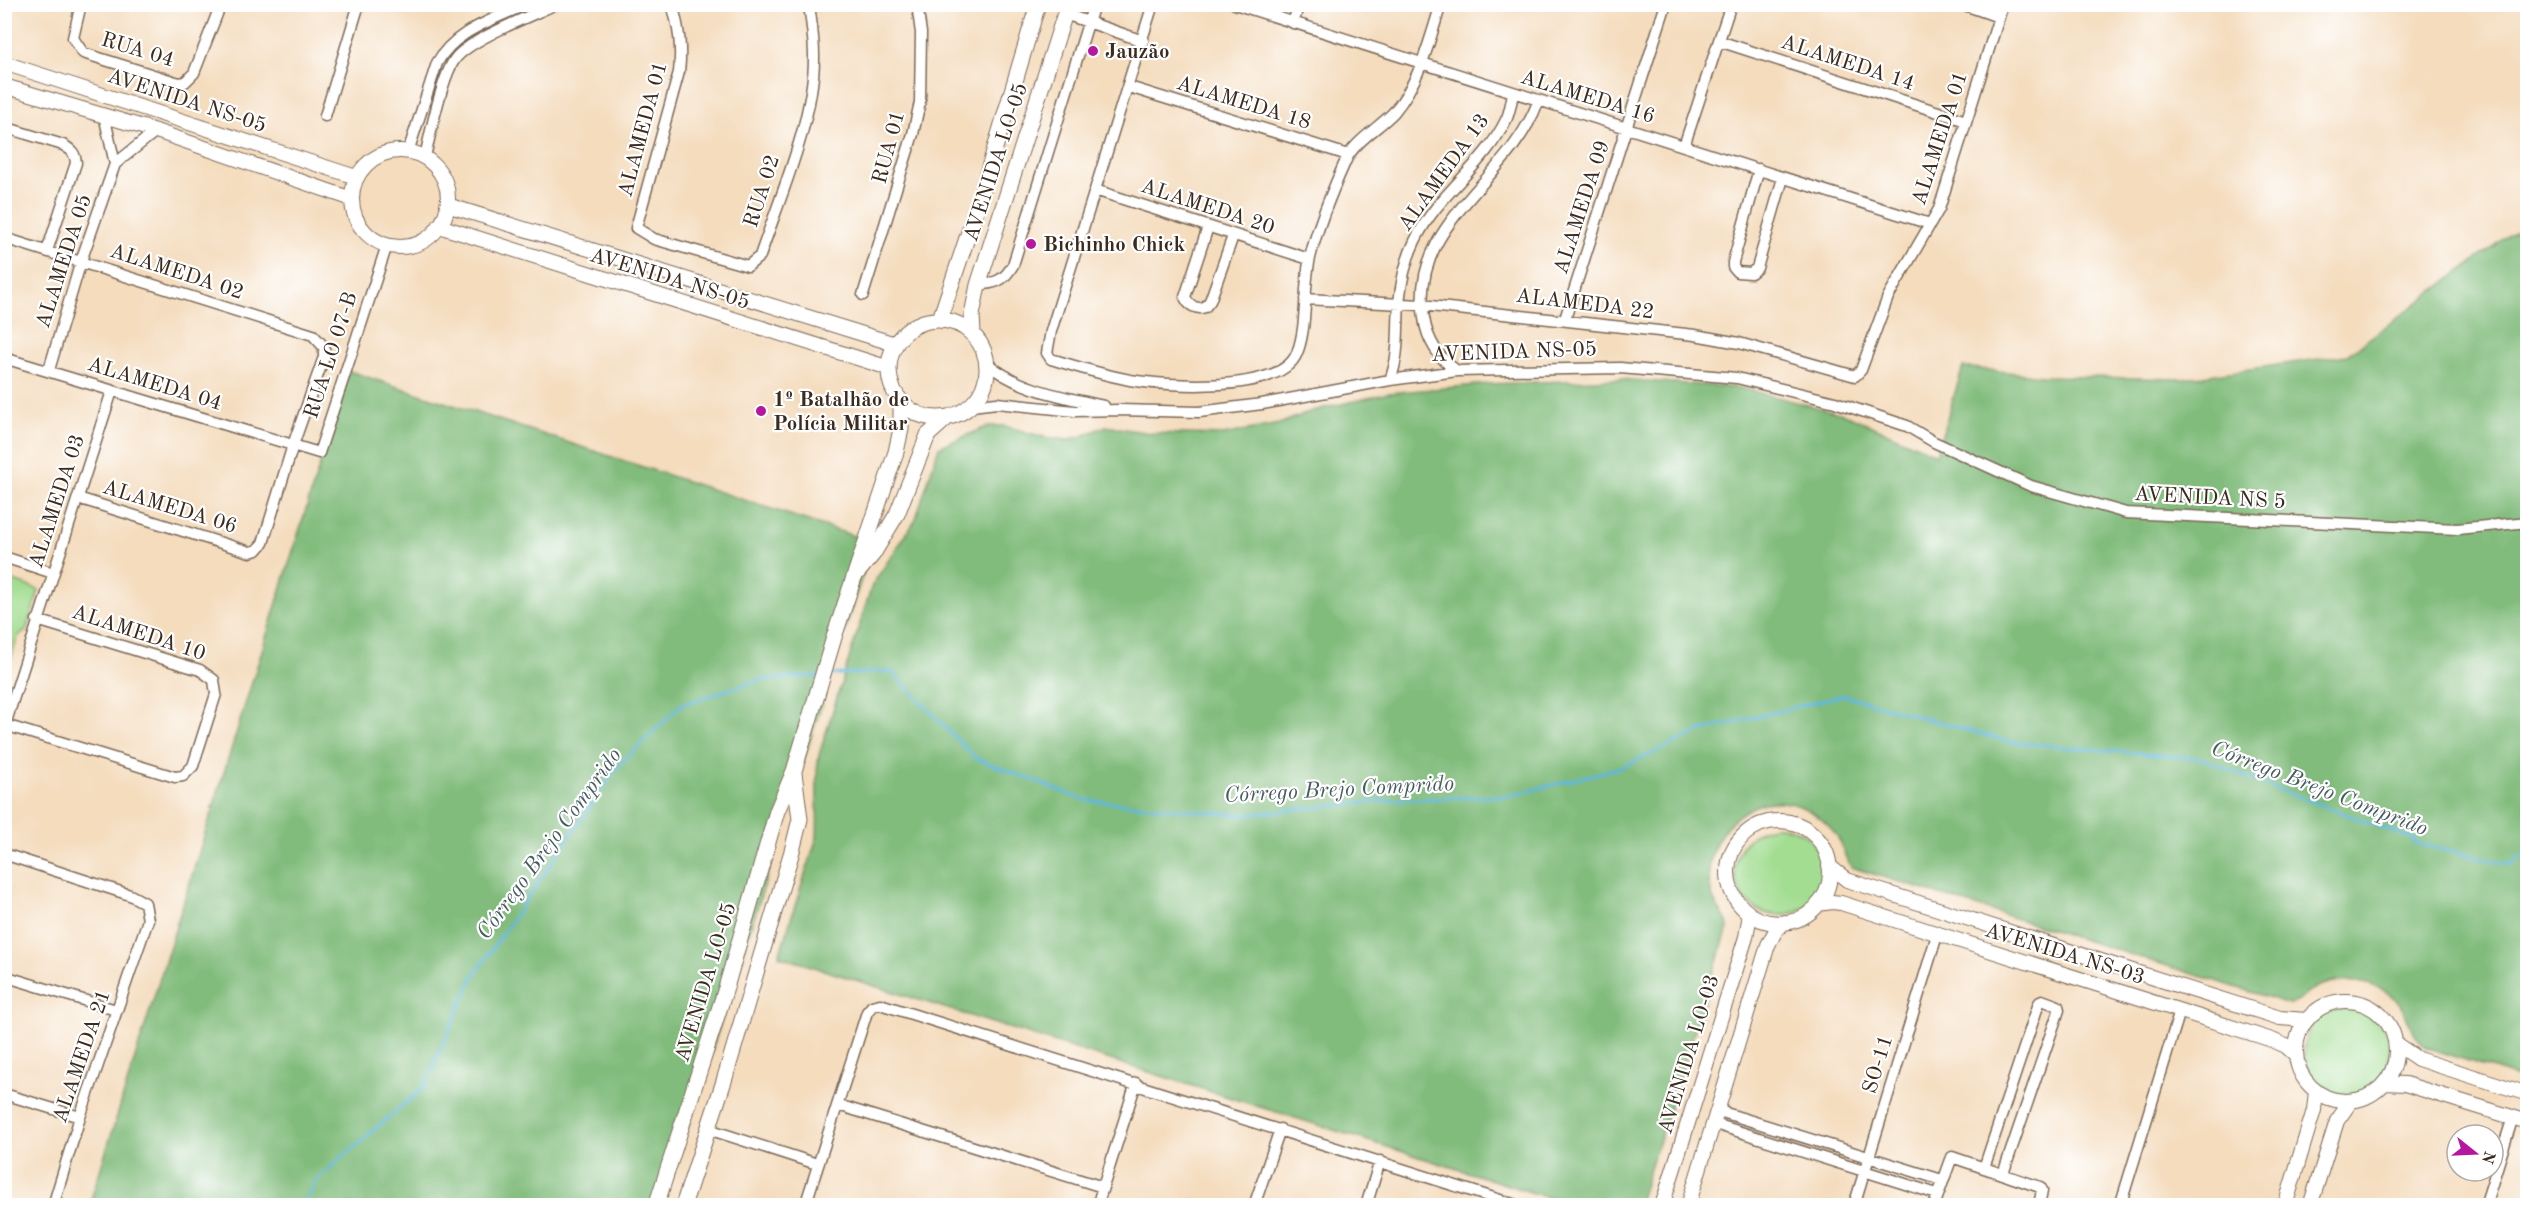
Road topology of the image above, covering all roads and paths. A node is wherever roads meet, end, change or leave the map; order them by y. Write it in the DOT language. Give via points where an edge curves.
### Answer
graph roads {
  1 [pos="81,4"];
  2 [pos="221,4"];
  3 [pos="359,4"];
  4 [pos="526,4"];
  5 [pos="556,4"];
  6 [pos="672,4"];
  7 [pos="809,4"];
  8 [pos="917,4"];
  9 [pos="1038,4"];
  10 [pos="1094,4"];
  11 [pos="1154,4"];
  12 [pos="1235,4"];
  13 [pos="1299,4"];
  14 [pos="1441,4"];
  15 [pos="1666,4"];
  16 [pos="1731,4"];
  17 [pos="1962,4"];
  18 [pos="2003,4"];
  19 [pos="1066,9"];
  20 [pos="1999,17"];
  21 [pos="1088,22"];
  22 [pos="1293,23"];
  23 [pos="1143,41"];
  24 [pos="1719,41"];
  25 [pos="4,63"];
  26 [pos="1422,65"];
  27 [pos="4,86"];
  28 [pos="1129,87"];
  29 [pos="1513,93"];
  30 [pos="1538,102"];
  31 [pos="104,115"];
  32 [pos="325,116"];
  33 [pos="1966,121"];
  34 [pos="4,127"];
  35 [pos="1628,128"];
  36 [pos="156,131"];
  37 [pos="1684,146"];
  38 [pos="408,152"];
  39 [pos="1348,155"];
  40 [pos="425,157"];
  41 [pos="115,164"];
  42 [pos="1759,169"];
  43 [pos="356,177"];
  44 [pos="1783,178"];
  45 [pos="1095,190"];
  46 [pos="352,200"];
  47 [pos="447,205"];
  48 [pos="1930,224"];
  49 [pos="439,226"];
  50 [pos="1208,227"];
  51 [pos="636,228"];
  52 [pos="1233,236"];
  53 [pos="4,238"];
  54 [pos="387,245"];
  55 [pos="47,250"];
  56 [pos="1309,259"];
  57 [pos="81,261"];
  58 [pos="978,285"];
  59 [pos="863,294"];
  60 [pos="1305,299"];
  61 [pos="1399,303"];
  62 [pos="1421,305"];
  63 [pos="940,319"];
  64 [pos="1565,319"];
  65 [pos="973,333"];
  66 [pos="895,344"];
  67 [pos="4,358"];
  68 [pos="987,363"];
  69 [pos="888,368"];
  70 [pos="49,370"];
  71 [pos="1457,370"];
  72 [pos="1855,376"];
  73 [pos="1390,380"];
  74 [pos="112,391"];
  75 [pos="901,403"];
  76 [pos="971,406"];
  77 [pos="1119,410"];
  78 [pos="947,418"];
  79 [pos="1907,426"];
  80 [pos="293,445"];
  81 [pos="78,498"];
  82 [pos="2528,522"];
  83 [pos="4,557"];
  84 [pos="53,573"];
  85 [pos="857,573"];
  86 [pos="37,621"];
  87 [pos="5,726"];
  88 [pos="794,771"];
  89 [pos="4,854"];
  90 [pos="1829,866"];
  91 [pos="1818,904"];
  92 [pos="1750,914"];
  93 [pos="1785,922"];
  94 [pos="1937,935"];
  95 [pos="4,976"];
  96 [pos="116,1010"];
  97 [pos="2180,1011"];
  98 [pos="2306,1020"];
  99 [pos="2396,1044"];
  100 [pos="2296,1055"];
  101 [pos="1136,1083"];
  102 [pos="2385,1083"];
  103 [pos="2316,1091"];
  104 [pos="4,1094"];
  105 [pos="2528,1094"];
  106 [pos="2351,1101"];
  107 [pos="838,1105"];
  108 [pos="1719,1111"];
  109 [pos="80,1117"];
  110 [pos="2513,1117"];
  111 [pos="2528,1122"];
  112 [pos="1714,1124"];
  113 [pos="708,1129"];
  114 [pos="1280,1129"];
  115 [pos="1870,1157"];
  116 [pos="1380,1161"];
  117 [pos="817,1164"];
  118 [pos="1984,1168"];
  119 [pos="1865,1172"];
  120 [pos="2002,1174"];
  121 [pos="1942,1180"];
  122 [pos="1103,1187"];
  123 [pos="1936,1200"];
  124 [pos="53,1205"];
  125 [pos="1515,1205"];
  126 [pos="656,1206"];
  127 [pos="683,1206"];
  128 [pos="805,1206"];
  129 [pos="1097,1206"];
  130 [pos="1254,1206"];
  131 [pos="1366,1206"];
  132 [pos="1662,1206"];
  133 [pos="1688,1206"];
  134 [pos="1854,1206"];
  135 [pos="2039,1206"];
  136 [pos="2120,1206"];
  137 [pos="2285,1206"];
  138 [pos="2310,1206"];
  139 [pos="2485,1206"];
  1 -- 2 [label="street, RUA 04" via="73,38 83,53 179,82 194,73"];
  3 -- 32 [label="street"];
  4 -- 38 [label="street" via="462,35 444,50"];
  5 -- 40 [label="street" via="479,41 453,61"];
  6 -- 51 [label="street, ALAMEDA 01" via="680,31 679,72"];
  7 -- 51 [label="street, RUA 02" via="814,55 812,81 791,162 757,260 744,266 654,239"];
  8 -- 59 [label="street, RUA 01" via="921,33 920,102 900,180"];
  9 -- 63 [label="main road, AVENIDA LO-05"];
  10 -- 21 [label="street"];
  11 -- 23 [label="street"];
  12 -- 22 [label="street, ALAMEDA 16"];
  13 -- 22 [label="street"];
  14 -- 26 [label="street"];
  15 -- 35 [label="street, ALAMEDA 09"];
  16 -- 24 [label="street"];
  17 -- 20 [label="street"];
  18 -- 20 [label="street, ALAMEDA 01"];
  19 -- 21 [label="street"];
  19 -- 58 [label="main road, AVENIDA LO-05"];
  20 -- 33 [label="street, ALAMEDA 01"];
  21 -- 23 [label="street"];
  21 -- 58 [label="street" via="1013,265 999,282"];
  22 -- 26 [label="street, ALAMEDA 16"];
  23 -- 28 [label="street"];
  24 -- 33 [label="street, ALAMEDA 14"];
  24 -- 37 [label="street"];
  25 -- 43 [label="street, AVENIDA NS-05"];
  26 -- 29 [label="street, ALAMEDA 16"];
  26 -- 39 [label="street" via="1393,112"];
  27 -- 31 [label="street, AVENIDA NS-05"];
  28 -- 39 [label="street, ALAMEDA 18"];
  28 -- 45 [label="street"];
  29 -- 30 [label="street, ALAMEDA 16"];
  29 -- 61 [label="street, ALAMEDA 13" via="1506,120 1494,139 1446,195 1414,241"];
  30 -- 35 [label="street, ALAMEDA 16"];
  30 -- 62 [label="street, ALAMEDA 13" via="1506,157 1436,240 1425,269"];
  31 -- 36 [label="street, AVENIDA NS-05"];
  31 -- 41 [label="street"];
  33 -- 48 [label="street, ALAMEDA 01" via="1947,186"];
  34 -- 55 [label="street" via="63,145 72,149 75,156"];
  35 -- 37 [label="street, ALAMEDA 16"];
  35 -- 64 [label="street, ALAMEDA 09"];
  36 -- 41 [label="street"];
  36 -- 46 [label="street, AVENIDA NS-05"];
  37 -- 42 [label="street, ALAMEDA 16"];
  38 -- 40 [label="street"];
  38 -- 43 [label="street" via="394,150 379,155"];
  39 -- 56 [label="street"];
  40 -- 47 [label="street" via="445,181"];
  41 -- 57 [label="street, ALAMEDA 05"];
  42 -- 44 [label="street, ALAMEDA 16"];
  42 -- 44 [label="street" via="1733,262 1737,272 1751,273 1757,268"];
  43 -- 46 [label="street"];
  44 -- 48 [label="street, ALAMEDA 16"];
  45 -- 50 [label="street, ALAMEDA 20"];
  45 -- 60 [label="street" via="1048,342 1051,359 1130,380 1195,385 1261,378 1274,374 1294,359 1300,343"];
  46 -- 54 [label="street" via="358,224 369,236"];
  47 -- 49 [label="street"];
  47 -- 66 [label="street, AVENIDA NS-05"];
  48 -- 72 [label="street, ALAMEDA 01" via="1888,297 1861,370"];
  49 -- 54 [label="street" via="414,245"];
  49 -- 69 [label="street, AVENIDA NS-05"];
  50 -- 52 [label="street, ALAMEDA 20"];
  50 -- 52 [label="street" via="1185,297 1198,308 1210,301"];
  52 -- 56 [label="street, ALAMEDA 20"];
  53 -- 55 [label="street, ALAMEDA 02"];
  54 -- 80 [label="street, RUA LO 07-B" via="319,453"];
  55 -- 57 [label="street, ALAMEDA 02"];
  56 -- 60 [label="street"];
  57 -- 70 [label="street, ALAMEDA 05"];
  57 -- 80 [label="street, ALAMEDA 02" via="313,335 324,347 324,357"];
  58 -- 65 [label="main road, AVENIDA LO-05"];
  60 -- 61 [label="street, ALAMEDA 22"];
  61 -- 62 [label="street, ALAMEDA 22"];
  61 -- 73 [label="street, ALAMEDA 13" via="1398,344"];
  62 -- 64 [label="street, ALAMEDA 22"];
  62 -- 71 [label="street, ALAMEDA 13" via="1424,323 1438,354"];
  63 -- 65 [label="main road"];
  63 -- 66 [label="main road" via="917,324"];
  64 -- 72 [label="street, ALAMEDA 22" via="1724,339"];
  65 -- 68 [label="main road" via="983,347"];
  66 -- 69 [label="main road"];
  67 -- 70 [label="street, ALAMEDA 04"];
  68 -- 76 [label="main road" via="987,380"];
  68 -- 77 [label="street, AVENIDA NS-05" via="1017,382"];
  69 -- 75 [label="main road" via="891,387"];
  70 -- 74 [label="street, ALAMEDA 04"];
  71 -- 73 [label="street, AVENIDA NS-05"];
  71 -- 79 [label="street, AVENIDA NS-05" via="1620,368 1737,378 1835,402"];
  73 -- 77 [label="street, AVENIDA NS-05" via="1198,412"];
  74 -- 80 [label="street, ALAMEDA 04"];
  74 -- 81 [label="street, ALAMEDA 03"];
  75 -- 78 [label="main road" via="930,419"];
  75 -- 85 [label="main road, AVENIDA LO-05" via="898,445"];
  76 -- 77 [label="street, AVENIDA NS-05" via="997,403 1075,411"];
  76 -- 78 [label="main road"];
  78 -- 85 [label="main road, AVENIDA LO-05" via="928,435 892,524"];
  79 -- 82 [label="street, AVENIDA NS 5" via="2031,486 2126,513 2457,528"];
  80 -- 81 [label="street, ALAMEDA 06" via="263,543 250,552"];
  81 -- 84 [label="street, ALAMEDA 03"];
  83 -- 84 [label="street"];
  84 -- 86 [label="street, ALAMEDA 03"];
  85 -- 88 [label="main road, AVENIDA LO-05"];
  86 -- 87 [label="street, ALAMEDA 03"];
  86 -- 87 [label="street, ALAMEDA 10" via="200,670 214,680 216,694 193,766 183,776 167,776"];
  88 -- 113 [label="main road, AVENIDA LO-05" via="800,819"];
  88 -- 126 [label="main road, AVENIDA LO-05" via="777,811 725,991"];
  89 -- 96 [label="street, ALAMEDA 21" via="145,903 148,920"];
  90 -- 91 [label="street" via="1827,886"];
  90 -- 92 [label="street" via="1819,841 1798,825 1772,821 1753,828 1735,847 1728,873 1736,899"];
  90 -- 98 [label="street, AVENIDA NS-03" via="1847,880 2280,1018"];
  91 -- 93 [label="street" via="1802,917"];
  91 -- 94 [label="street, AVENIDA NS-03" via="1836,902"];
  92 -- 93 [label="street" via="1769,922"];
  92 -- 132 [label="street, AVENIDA LO-03"];
  93 -- 108 [label="street" via="1768,945"];
  94 -- 97 [label="street, AVENIDA NS-03"];
  94 -- 115 [label="street, SO-11"];
  95 -- 96 [label="street"];
  96 -- 109 [label="street, ALAMEDA 21"];
  97 -- 100 [label="street, AVENIDA NS-03" via="2272,1040"];
  97 -- 136 [label="street"];
  98 -- 99 [label="street" via="2328,1003 2355,1001 2385,1018"];
  98 -- 100 [label="street" via="2297,1039"];
  99 -- 102 [label="street" via="2395,1064"];
  99 -- 105 [label="street" via="2418,1059"];
  100 -- 103 [label="street" via="2302,1075"];
  101 -- 107 [label="street" via="880,1004 867,1012"];
  101 -- 114 [label="street"];
  101 -- 122 [label="street"];
  102 -- 106 [label="street" via="2368,1096"];
  102 -- 110 [label="street" via="2405,1084"];
  103 -- 106 [label="street" via="2334,1100"];
  103 -- 137 [label="street" via="2314,1110"];
  104 -- 109 [label="street"];
  106 -- 138 [label="street" via="2337,1121"];
  107 -- 117 [label="street"];
  107 -- 122 [label="street"];
  108 -- 112 [label="street"];
  108 -- 115 [label="street"];
  109 -- 124 [label="street, ALAMEDA 21"];
  110 -- 111 [label="street"];
  110 -- 139 [label="street"];
  112 -- 119 [label="street"];
  112 -- 133 [label="street"];
  113 -- 117 [label="street"];
  113 -- 127 [label="main road, AVENIDA LO-05"];
  114 -- 116 [label="street"];
  114 -- 130 [label="street"];
  115 -- 119 [label="street, SO-11"];
  115 -- 121 [label="street"];
  116 -- 125 [label="street"];
  116 -- 131 [label="street"];
  117 -- 128 [label="street"];
  118 -- 120 [label="street"];
  118 -- 120 [label="street" via="2039,1003 2054,1003 2059,1011"];
  118 -- 121 [label="street" via="1952,1157"];
  119 -- 123 [label="street"];
  119 -- 134 [label="street, SO-11"];
  120 -- 135 [label="street" via="2041,1188"];
  121 -- 123 [label="street"];
  122 -- 129 [label="street"];
}
